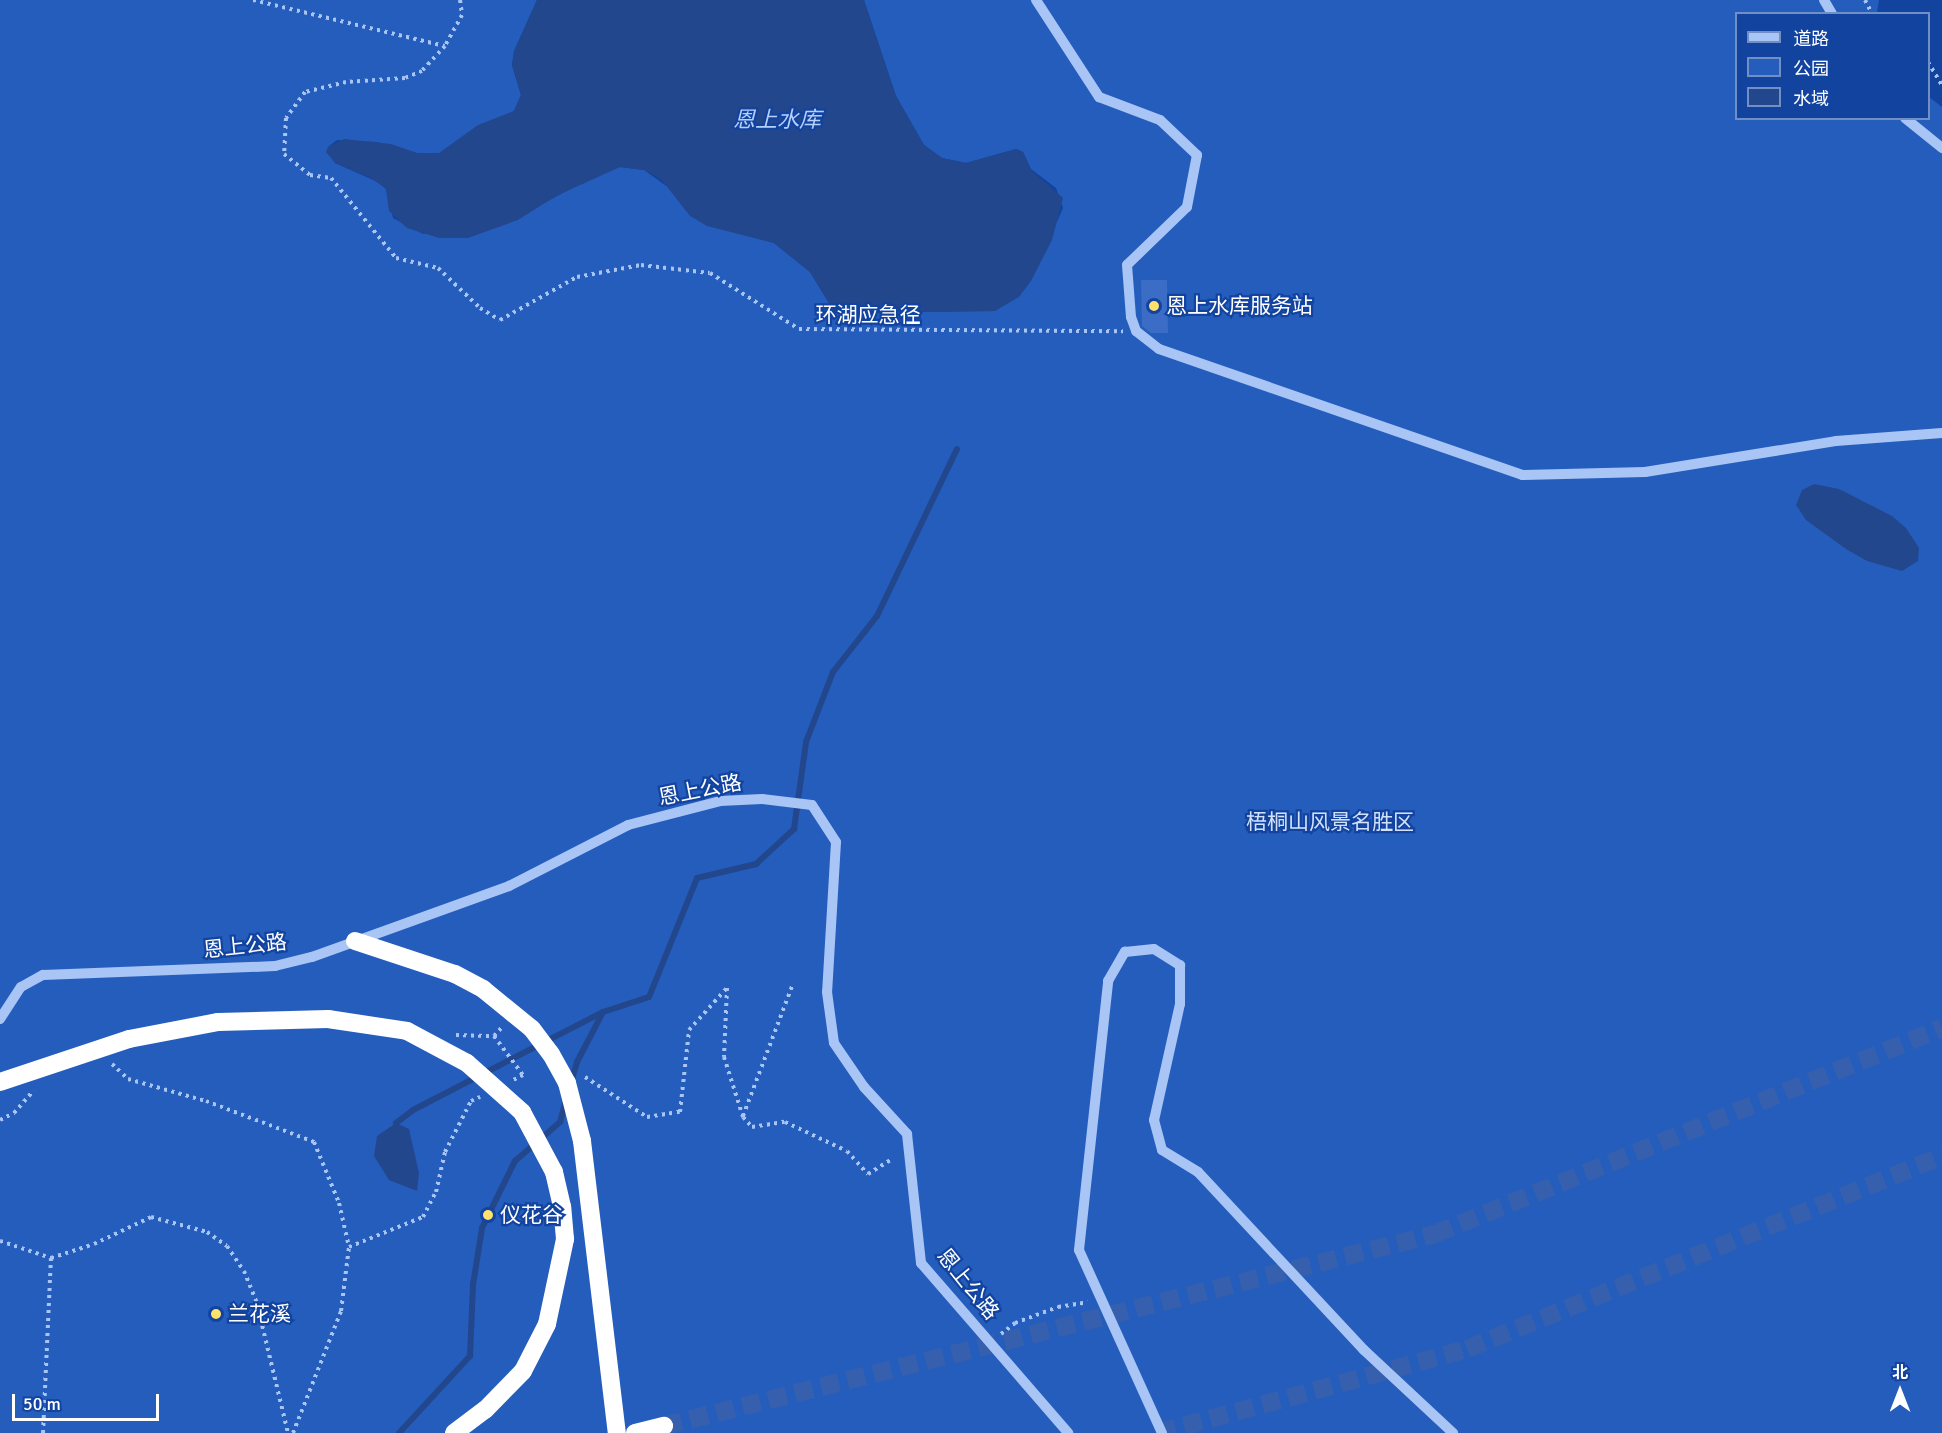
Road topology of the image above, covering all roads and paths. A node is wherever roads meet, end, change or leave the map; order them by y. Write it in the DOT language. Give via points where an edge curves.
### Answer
graph roads {
  1 [pos="253,0"];
  2 [pos="460,0"];
  3 [pos="1036,0"];
  4 [pos="445,46"];
  5 [pos="1930,64"];
  6 [pos="1942,85"];
  7 [pos="1907,120"];
  8 [pos="1942,148"];
  9 [pos="1136,332"];
  10 [pos="1942,433"];
  11 [pos="355,941"];
  12 [pos="793,984"];
  13 [pos="0,1020"];
  14 [pos="447,1035"];
  15 [pos="105,1058"];
  16 [pos="585,1077"];
  17 [pos="0,1082"];
  18 [pos="39,1084"];
  19 [pos="502,1086"];
  20 [pos="492,1091"];
  21 [pos="743,1117"];
  22 [pos="0,1120"];
  23 [pos="890,1160"];
  24 [pos="0,1241"];
  25 [pos="349,1247"];
  26 [pos="51,1258"];
  27 [pos="1103,1304"];
  28 [pos="990,1343"];
  29 [pos="664,1426"];
  30 [pos="43,1433"];
  31 [pos="291,1433"];
  32 [pos="454,1433"];
  33 [pos="617,1433"];
  34 [pos="635,1433"];
  35 [pos="1068,1433"];
  36 [pos="1162,1433"];
  37 [pos="1453,1433"];
  1 -- 4 [label="path"];
  2 -- 4 [label="path, 环湖应急径" via="462,15"];
  3 -- 9 [label="street" via="1098,97 1160,120 1197,155 1187,207 1127,264"];
  4 -- 9 [label="path, 环湖应急径" via="422,71 405,78 346,82 305,92 286,118 284,154 310,175 332,178 396,258 438,268 480,308 500,320 577,277 641,264 710,273 799,329"];
  5 -- 6 [label="path"];
  7 -- 8 [label="street"];
  9 -- 10 [label="street" via="1159,350 1522,475 1645,472 1836,441"];
  11 -- 13 [label="street, 恩上公路" via="312,957 254,968 116,969 43,975 21,987"];
  11 -- 28 [label="street, 恩上公路" via="509,886 628,825 720,801 762,799 812,805 836,842 827,992 834,1043 864,1086 907,1134 921,1263"];
  11 -- 33 [label="highway, bridge" via="455,974 483,989 532,1029 567,1083 582,1141"];
  12 -- 21 [label="path"];
  14 -- 19 [label="path" via="494,1036 523,1075"];
  15 -- 25 [label="path" via="128,1079 206,1101 314,1142 339,1203"];
  16 -- 21 [label="path" via="647,1117 680,1112 689,1030 728,988 724,1057"];
  17 -- 32 [label="highway, bridge" via="129,1040 218,1022 328,1018 407,1031 467,1063 522,1112 554,1172 564,1239 547,1324 523,1371 485,1410"];
  18 -- 22 [label="path" via="14,1113"];
  20 -- 25 [label="path" via="471,1101 445,1152 436,1192 423,1216"];
  21 -- 23 [label="path" via="752,1127 785,1122 847,1151 868,1174"];
  24 -- 26 [label="path"];
  25 -- 31 [label="path" via="341,1311"];
  26 -- 30 [label="path"];
  26 -- 31 [label="path" via="94,1244 151,1216 207,1232 227,1246 244,1271 256,1304"];
  27 -- 28 [label="path" via="1081,1301 1058,1307 1015,1323"];
  27 -- 36 [label="street"];
  27 -- 37 [label="street" via="1079,1250 1108,981 1125,952 1154,949 1180,965 1180,1004 1154,1120 1162,1150 1198,1172 1364,1350"];
  28 -- 35 [label="street, 恩上公路"];
  29 -- 34 [label="highway"];
}
